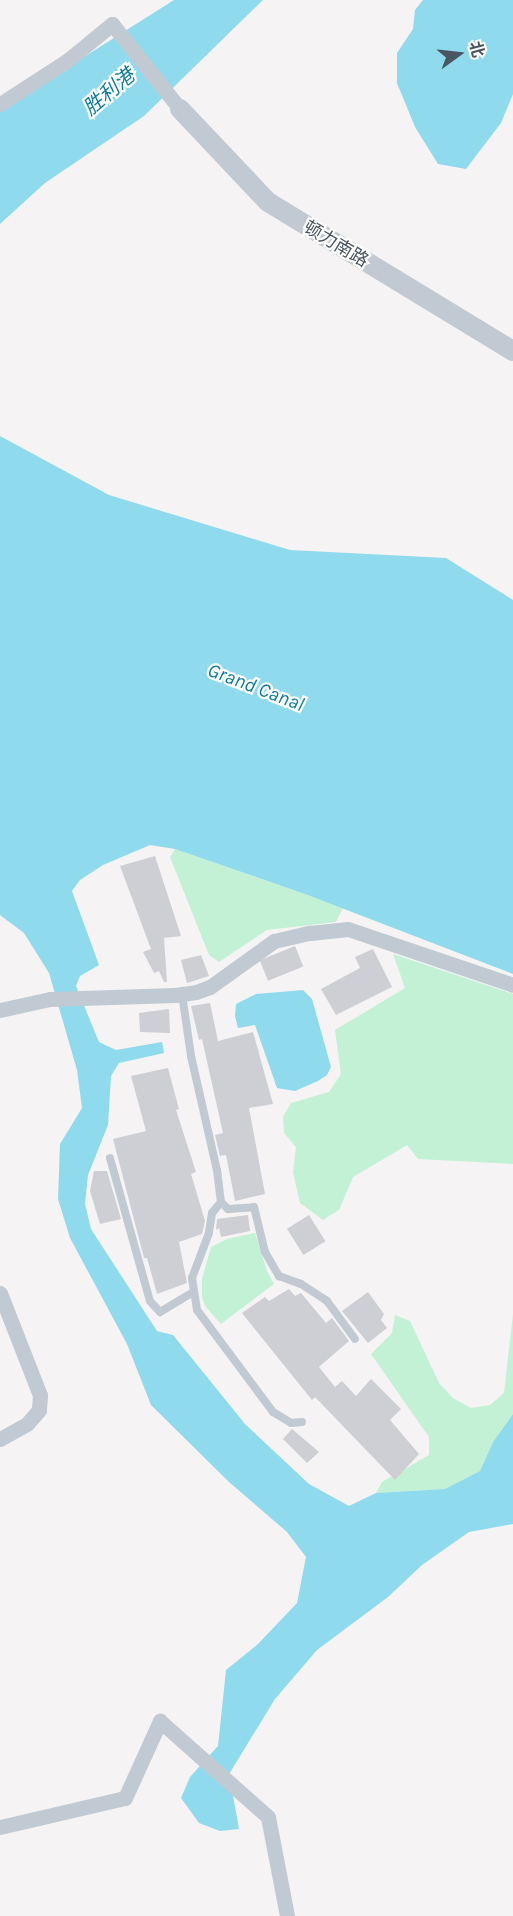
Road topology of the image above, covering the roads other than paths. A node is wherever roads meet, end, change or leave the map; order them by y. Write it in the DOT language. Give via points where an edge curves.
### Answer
graph roads {
  1 [pos="0,104"];
  2 [pos="180,109"];
  3 [pos="513,351"];
  4 [pos="513,985"];
  5 [pos="182,994"];
  6 [pos="0,1010"];
  7 [pos="110,1158"];
  8 [pos="221,1202"];
  9 [pos="193,1292"];
  10 [pos="0,1293"];
  11 [pos="355,1339"];
  12 [pos="302,1422"];
  13 [pos="0,1439"];
  14 [pos="0,1827"];
  15 [pos="287,1916"];
  1 -- 2 [label="street" via="68,60 112,24"];
  2 -- 3 [label="street, 顿力南路" via="268,202"];
  4 -- 5 [label="street" via="348,929 274,941 210,987"];
  5 -- 6 [label="street" via="50,999"];
  5 -- 8 [label="lane"];
  7 -- 9 [label="lane" via="150,1301 160,1312"];
  8 -- 9 [label="lane" via="212,1213 209,1233 192,1278"];
  8 -- 11 [label="lane" via="228,1209 254,1207 265,1252 279,1276 301,1284 327,1301"];
  9 -- 12 [label="lane" via="198,1310 273,1412 291,1423"];
  10 -- 13 [label="street" via="40,1395 39,1410 27,1424"];
  14 -- 15 [label="street" via="125,1797 160,1721 268,1817"];
}
